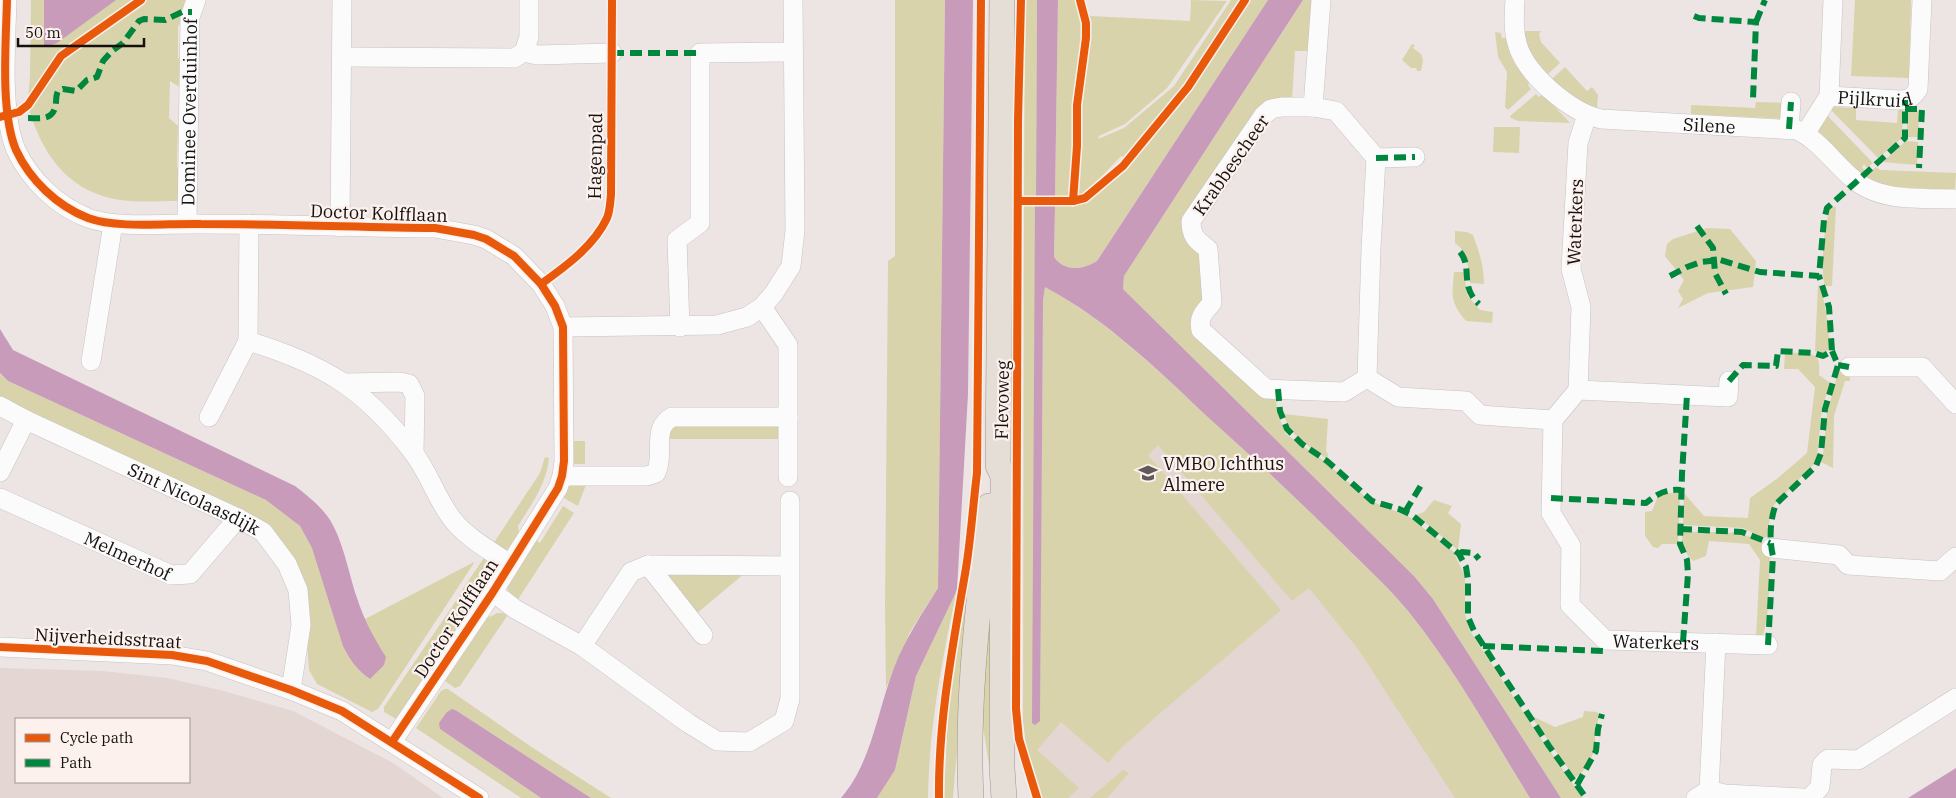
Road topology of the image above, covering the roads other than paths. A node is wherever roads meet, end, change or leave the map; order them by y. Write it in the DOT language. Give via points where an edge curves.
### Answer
graph roads {
  1 [pos="7,0"];
  2 [pos="196,0"];
  3 [pos="342,0"];
  4 [pos="529,0"];
  5 [pos="793,0"];
  6 [pos="1002,0"];
  7 [pos="1321,0"];
  8 [pos="1515,0"];
  9 [pos="1833,0"];
  10 [pos="1922,0"];
  11 [pos="3,46"];
  12 [pos="524,52"];
  13 [pos="792,52"];
  14 [pos="612,53"];
  15 [pos="343,57"];
  16 [pos="1829,96"];
  17 [pos="1791,102"];
  18 [pos="1313,106"];
  19 [pos="1587,115"];
  20 [pos="1797,131"];
  21 [pos="1415,157"];
  22 [pos="1376,158"];
  23 [pos="1956,199"];
  24 [pos="187,223"];
  25 [pos="113,224"];
  26 [pos="249,224"];
  27 [pos="340,226"];
  28 [pos="762,306"];
  29 [pos="563,327"];
  30 [pos="680,327"];
  31 [pos="248,341"];
  32 [pos="91,361"];
  33 [pos="1850,367"];
  34 [pos="1367,378"];
  35 [pos="1729,381"];
  36 [pos="346,383"];
  37 [pos="1578,390"];
  38 [pos="1956,404"];
  39 [pos="0,406"];
  40 [pos="210,417"];
  41 [pos="788,417"];
  42 [pos="26,420"];
  43 [pos="1553,420"];
  44 [pos="414,453"];
  45 [pos="0,472"];
  46 [pos="562,476"];
  47 [pos="788,477"];
  48 [pos="0,498"];
  49 [pos="790,501"];
  50 [pos="238,518"];
  51 [pos="994,533"];
  52 [pos="1771,548"];
  53 [pos="1956,557"];
  54 [pos="510,564"];
  55 [pos="648,565"];
  56 [pos="789,566"];
  57 [pos="493,592"];
  58 [pos="703,635"];
  59 [pos="1716,643"];
  60 [pos="1768,645"];
  61 [pos="582,646"];
  62 [pos="0,647"];
  63 [pos="292,690"];
  64 [pos="1956,698"];
  65 [pos="392,742"];
  66 [pos="1702,794"];
  67 [pos="479,798"];
  68 [pos="971,798"];
  69 [pos="1004,798"];
  70 [pos="1802,798"];
  71 [pos="1810,798"];
  1 -- 11 [label="street, Doctor Kolfflaan"];
  2 -- 24 [label="street, Dominee Overduinhof" via="190,17"];
  3 -- 15 [label="street"];
  4 -- 12 [label="street" via="529,37"];
  5 -- 13 [label="street"];
  6 -- 51 [label="main road, Flevoweg" via="998,465 1003,476"];
  7 -- 18 [label="street"];
  8 -- 19 [label="street, Silene" via="1515,33 1526,63 1564,101"];
  9 -- 16 [label="street, Pijlkruid"];
  10 -- 16 [label="street, Pijlkruid" via="1918,89 1913,96 1905,100"];
  11 -- 25 [label="street, Doctor Kolfflaan" via="6,115 24,166 54,199 89,218"];
  12 -- 14 [label="street" via="537,55"];
  12 -- 15 [label="street" via="514,58"];
  13 -- 28 [label="street" via="795,230 790,266 774,294"];
  13 -- 30 [label="street" via="700,53 700,223 677,240"];
  15 -- 27 [label="street"];
  16 -- 20 [label="street, Pijlkruid"];
  17 -- 20 [label="street"];
  18 -- 22 [label="street, Krabbescheer" via="1336,111"];
  18 -- 34 [label="street, Krabbescheer" via="1270,109 1192,221 1191,232 1195,240 1208,249 1212,303 1201,316 1200,323 1202,330 1266,389 1344,392"];
  19 -- 20 [label="street, Silene" via="1601,119"];
  19 -- 37 [label="street, Waterkers" via="1578,143 1571,269 1581,307"];
  20 -- 23 [label="street" via="1819,144 1851,178 1871,190 1891,196"];
  21 -- 22 [label="street"];
  22 -- 34 [label="street"];
  24 -- 25 [label="street, Doctor Kolfflaan"];
  24 -- 26 [label="street, Doctor Kolfflaan"];
  25 -- 32 [label="street"];
  26 -- 27 [label="street, Doctor Kolfflaan"];
  26 -- 31 [label="street"];
  27 -- 29 [label="street, Doctor Kolfflaan" via="435,228 486,239 514,256 541,284"];
  28 -- 30 [label="street" via="746,317 717,325"];
  28 -- 41 [label="street" via="788,345"];
  29 -- 30 [label="street"];
  29 -- 46 [label="street, Doctor Kolfflaan"];
  31 -- 36 [label="street" via="282,352"];
  31 -- 40 [label="street"];
  33 -- 38 [label="street" via="1922,367"];
  34 -- 43 [label="street" via="1398,397 1466,401 1480,415"];
  35 -- 37 [label="street" via="1728,397"];
  36 -- 44 [label="street" via="380,412"];
  36 -- 44 [label="street" via="409,384 415,396"];
  37 -- 43 [label="street"];
  39 -- 42 [label="street, Sint Nicolaasdijk"];
  41 -- 46 [label="street" via="672,417 660,427 656,473 647,476"];
  41 -- 47 [label="street"];
  42 -- 45 [label="street"];
  42 -- 50 [label="street, Sint Nicolaasdijk"];
  43 -- 59 [label="street, Waterkers" via="1551,513 1571,546 1570,605 1605,640"];
  44 -- 54 [label="street" via="454,522"];
  46 -- 54 [label="street, Doctor Kolfflaan" via="558,488"];
  48 -- 50 [label="street, Melmerhof" via="171,575 190,574"];
  49 -- 56 [label="street"];
  50 -- 63 [label="street, Sint Nicolaasdijk" via="263,532 287,564 298,590 301,625"];
  51 -- 68 [label="main road, Flevoweg" via="983,555 970,723"];
  51 -- 69 [label="main road, Flevoweg"];
  52 -- 53 [label="street" via="1839,555 1848,565 1940,571"];
  54 -- 57 [label="street, Doctor Kolfflaan"];
  55 -- 56 [label="street"];
  55 -- 58 [label="street"];
  55 -- 61 [label="street" via="631,572"];
  56 -- 61 [label="street" via="790,699 784,721 749,742 717,740 688,723"];
  57 -- 61 [label="street" via="516,609"];
  57 -- 65 [label="street, Doctor Kolfflaan"];
  59 -- 60 [label="street, Waterkers"];
  59 -- 66 [label="street, Waterkers"];
  62 -- 63 [label="street, Nijverheidsstraat" via="172,655 207,661"];
  63 -- 65 [label="street, Nijverheidsstraat" via="342,711"];
  64 -- 71 [label="street" via="1858,760 1828,759 1822,765 1820,787"];
  65 -- 67 [label="street, Nijverheidsstraat"];
  66 -- 70 [label="street"];
}
